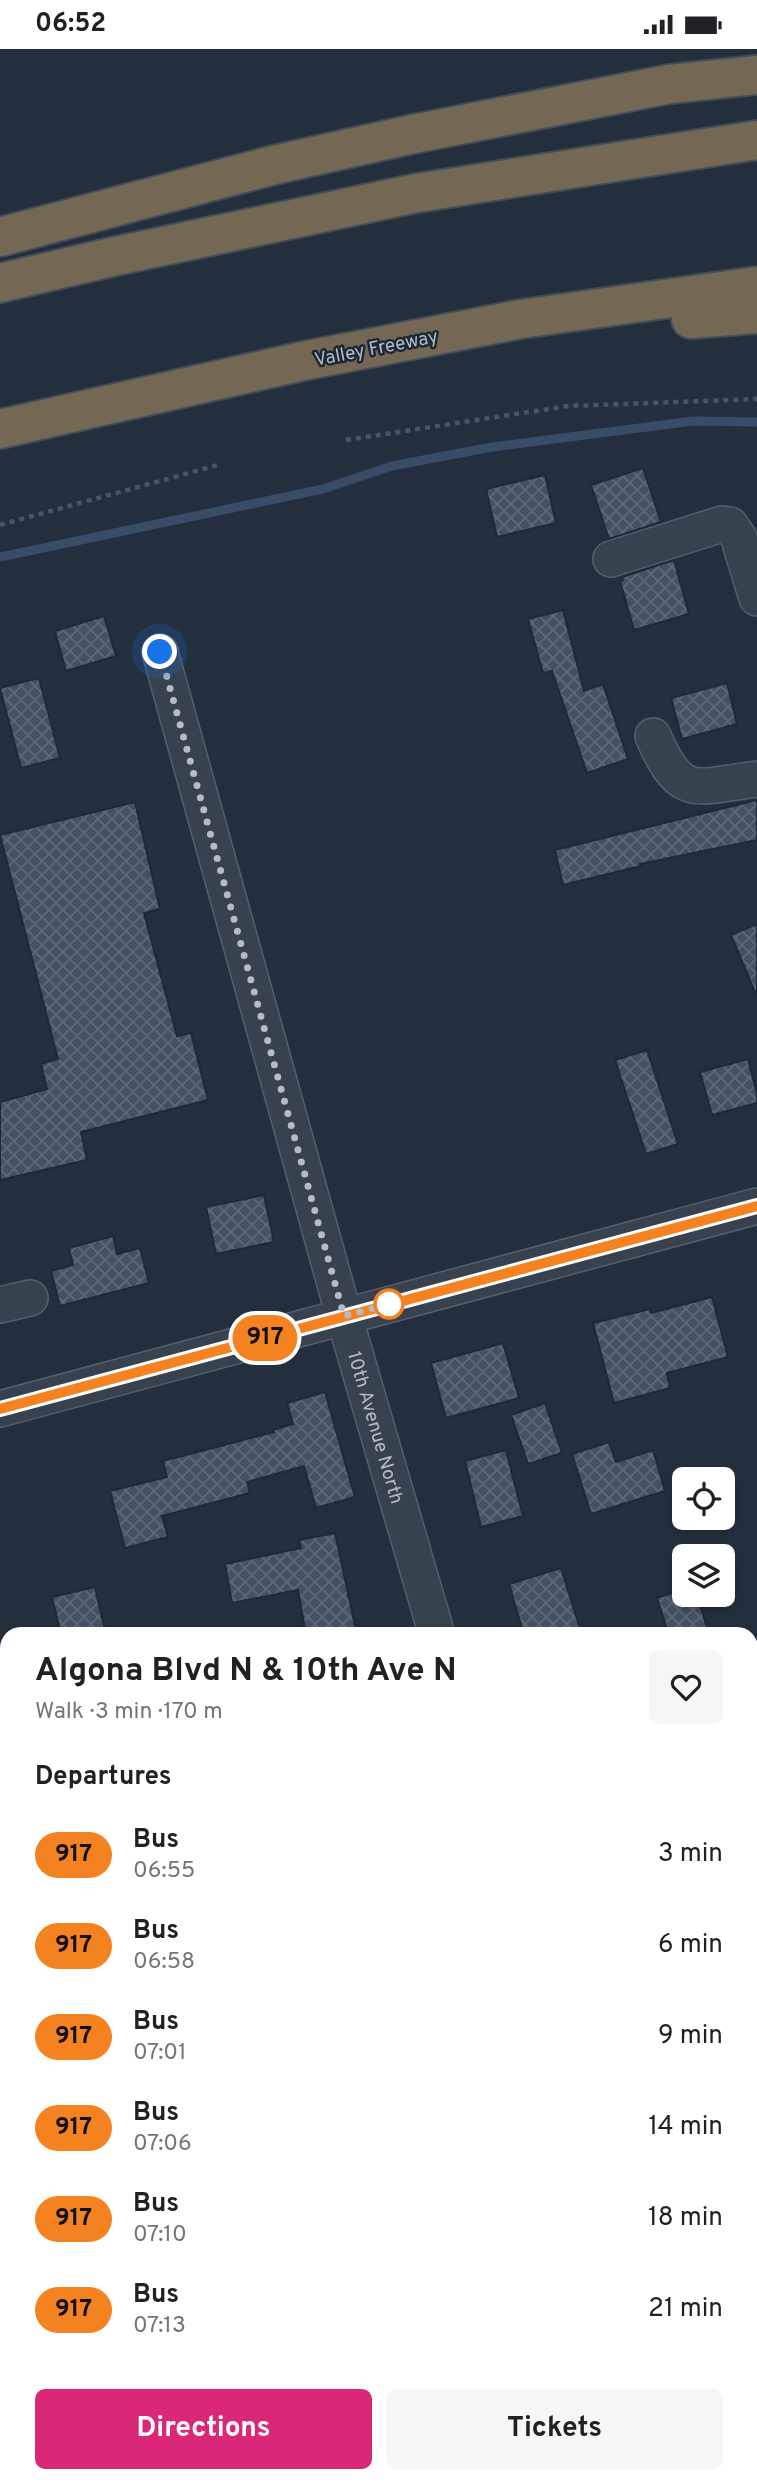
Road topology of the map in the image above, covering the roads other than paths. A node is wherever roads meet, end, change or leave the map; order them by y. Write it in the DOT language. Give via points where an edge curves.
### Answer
graph roads {
  1 [pos="757,59"];
  2 [pos="757,75"];
  3 [pos="670,84"];
  4 [pos="757,140"];
  5 [pos="0,237"];
  6 [pos="0,283"];
  7 [pos="757,286"];
  8 [pos="757,314"];
  9 [pos="303,361"];
  10 [pos="0,429"];
  11 [pos="611,559"];
  12 [pos="757,598"];
  13 [pos="160,652"];
  14 [pos="653,736"];
  15 [pos="757,779"];
  16 [pos="757,1206"];
  17 [pos="344,1316"];
  18 [pos="0,1409"];
  19 [pos="435,1627"];
  1 -- 3 [label="highway"];
  2 -- 3 [label="highway"];
  3 -- 5 [label="highway" via="274,165"];
  4 -- 6 [label="highway" via="417,193"];
  7 -- 9 [label="highway, Valley Freeway" via="521,319"];
  8 -- 9 [label="highway"];
  9 -- 10 [label="highway, Valley Freeway"];
  11 -- 12 [label="street" via="722,524 730,526 739,538"];
  13 -- 17 [label="street, 10th Avenue North"];
  14 -- 15 [label="street" via="676,777 688,785"];
  16 -- 17 [label="street"];
  17 -- 18 [label="street"];
  17 -- 19 [label="street, 10th Avenue North"];
}
